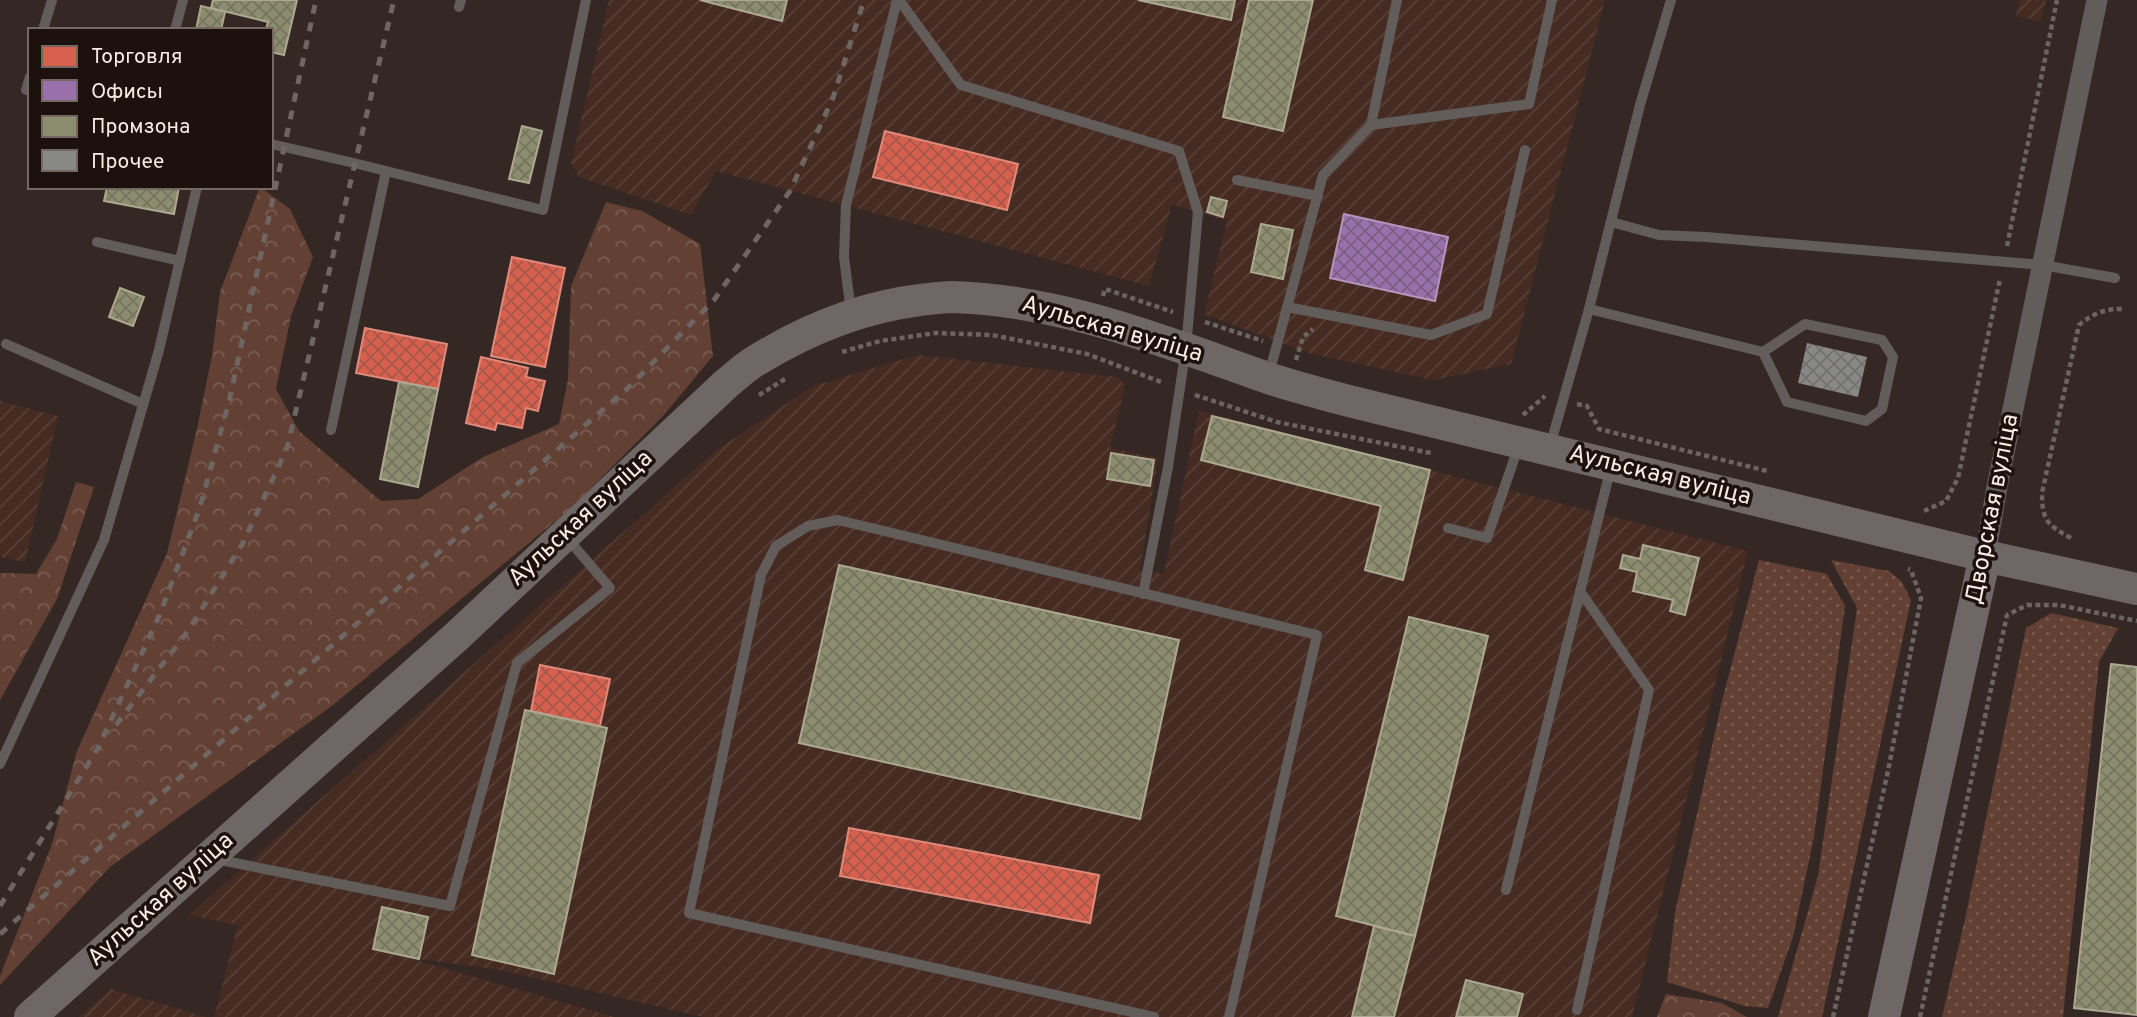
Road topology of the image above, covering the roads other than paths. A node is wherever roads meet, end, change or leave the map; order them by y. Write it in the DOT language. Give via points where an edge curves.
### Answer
graph roads {
  1 [pos="52,0"];
  2 [pos="183,0"];
  3 [pos="586,0"];
  4 [pos="898,0"];
  5 [pos="1397,0"];
  6 [pos="1552,0"];
  7 [pos="1671,0"];
  8 [pos="2097,0"];
  9 [pos="44,28"];
  10 [pos="176,28"];
  11 [pos="1371,125"];
  12 [pos="273,144"];
  13 [pos="1525,150"];
  14 [pos="386,171"];
  15 [pos="1237,180"];
  16 [pos="197,189"];
  17 [pos="1318,197"];
  18 [pos="1611,222"];
  19 [pos="97,242"];
  20 [pos="180,261"];
  21 [pos="2043,265"];
  22 [pos="2115,278"];
  23 [pos="1287,307"];
  24 [pos="1589,309"];
  25 [pos="851,315"];
  26 [pos="6,344"];
  27 [pos="1186,348"];
  28 [pos="1763,352"];
  29 [pos="1281,371"];
  30 [pos="143,404"];
  31 [pos="331,430"];
  32 [pos="1528,436"];
  33 [pos="1612,464"];
  34 [pos="1448,528"];
  35 [pos="564,535"];
  36 [pos="1985,556"];
  37 [pos="2137,589"];
  38 [pos="1580,591"];
  39 [pos="1143,594"];
  40 [pos="0,764"];
  41 [pos="208,858"];
  42 [pos="1506,890"];
  43 [pos="1577,1010"];
  44 [pos="30,1017"];
  45 [pos="1154,1017"];
  46 [pos="1229,1017"];
  47 [pos="1884,1017"];
  1 -- 9 [label="lane"];
  2 -- 10 [label="lane"];
  3 -- 14 [label="lane" via="543,210"];
  4 -- 25 [label="lane" via="846,205 844,257"];
  4 -- 27 [label="lane" via="961,85 1179,151 1198,212"];
  5 -- 11 [label="lane"];
  6 -- 11 [label="lane" via="1529,104"];
  7 -- 18 [label="lane"];
  8 -- 21 [label="street, Дворская вуліца"];
  11 -- 17 [label="lane" via="1323,175"];
  12 -- 14 [label="lane"];
  13 -- 23 [label="lane" via="1487,314 1431,335"];
  14 -- 31 [label="lane"];
  15 -- 17 [label="lane"];
  16 -- 20 [label="lane"];
  17 -- 23 [label="lane"];
  18 -- 21 [label="lane" via="1659,235"];
  18 -- 24 [label="lane"];
  19 -- 20 [label="lane"];
  20 -- 30 [label="lane"];
  21 -- 22 [label="lane"];
  21 -- 36 [label="street, Дворская вуліца"];
  23 -- 29 [label="lane"];
  24 -- 28 [label="lane"];
  24 -- 32 [label="lane" via="1563,400"];
  25 -- 27 [label="street, Аульская вуліца" via="949,297 1017,302"];
  25 -- 35 [label="street, Аульская вуліца" via="755,360"];
  26 -- 30 [label="lane"];
  27 -- 29 [label="street, Аульская вуліца"];
  27 -- 39 [label="lane"];
  28 -- 28 [label="lane" via="1805,324 1882,340 1893,357 1882,410 1866,421 1787,402"];
  29 -- 32 [label="street, Аульская вуліца" via="1357,403"];
  30 -- 40 [label="lane" via="104,540"];
  32 -- 33 [label="street, Аульская вуліца"];
  32 -- 34 [label="lane" via="1487,538"];
  33 -- 36 [label="street, Аульская вуліца"];
  33 -- 38 [label="lane"];
  35 -- 41 [label="street, Аульская вуліца"];
  35 -- 41 [label="lane" via="610,588 517,663 450,906"];
  36 -- 37 [label="street, Аульская вуліца"];
  36 -- 47 [label="street, Дворская вуліца"];
  38 -- 42 [label="lane"];
  38 -- 43 [label="lane" via="1649,690"];
  39 -- 45 [label="lane" via="838,520 808,526 776,546 761,575 689,913"];
  39 -- 46 [label="lane" via="1317,635"];
  41 -- 44 [label="street, Аульская вуліца"];
}
